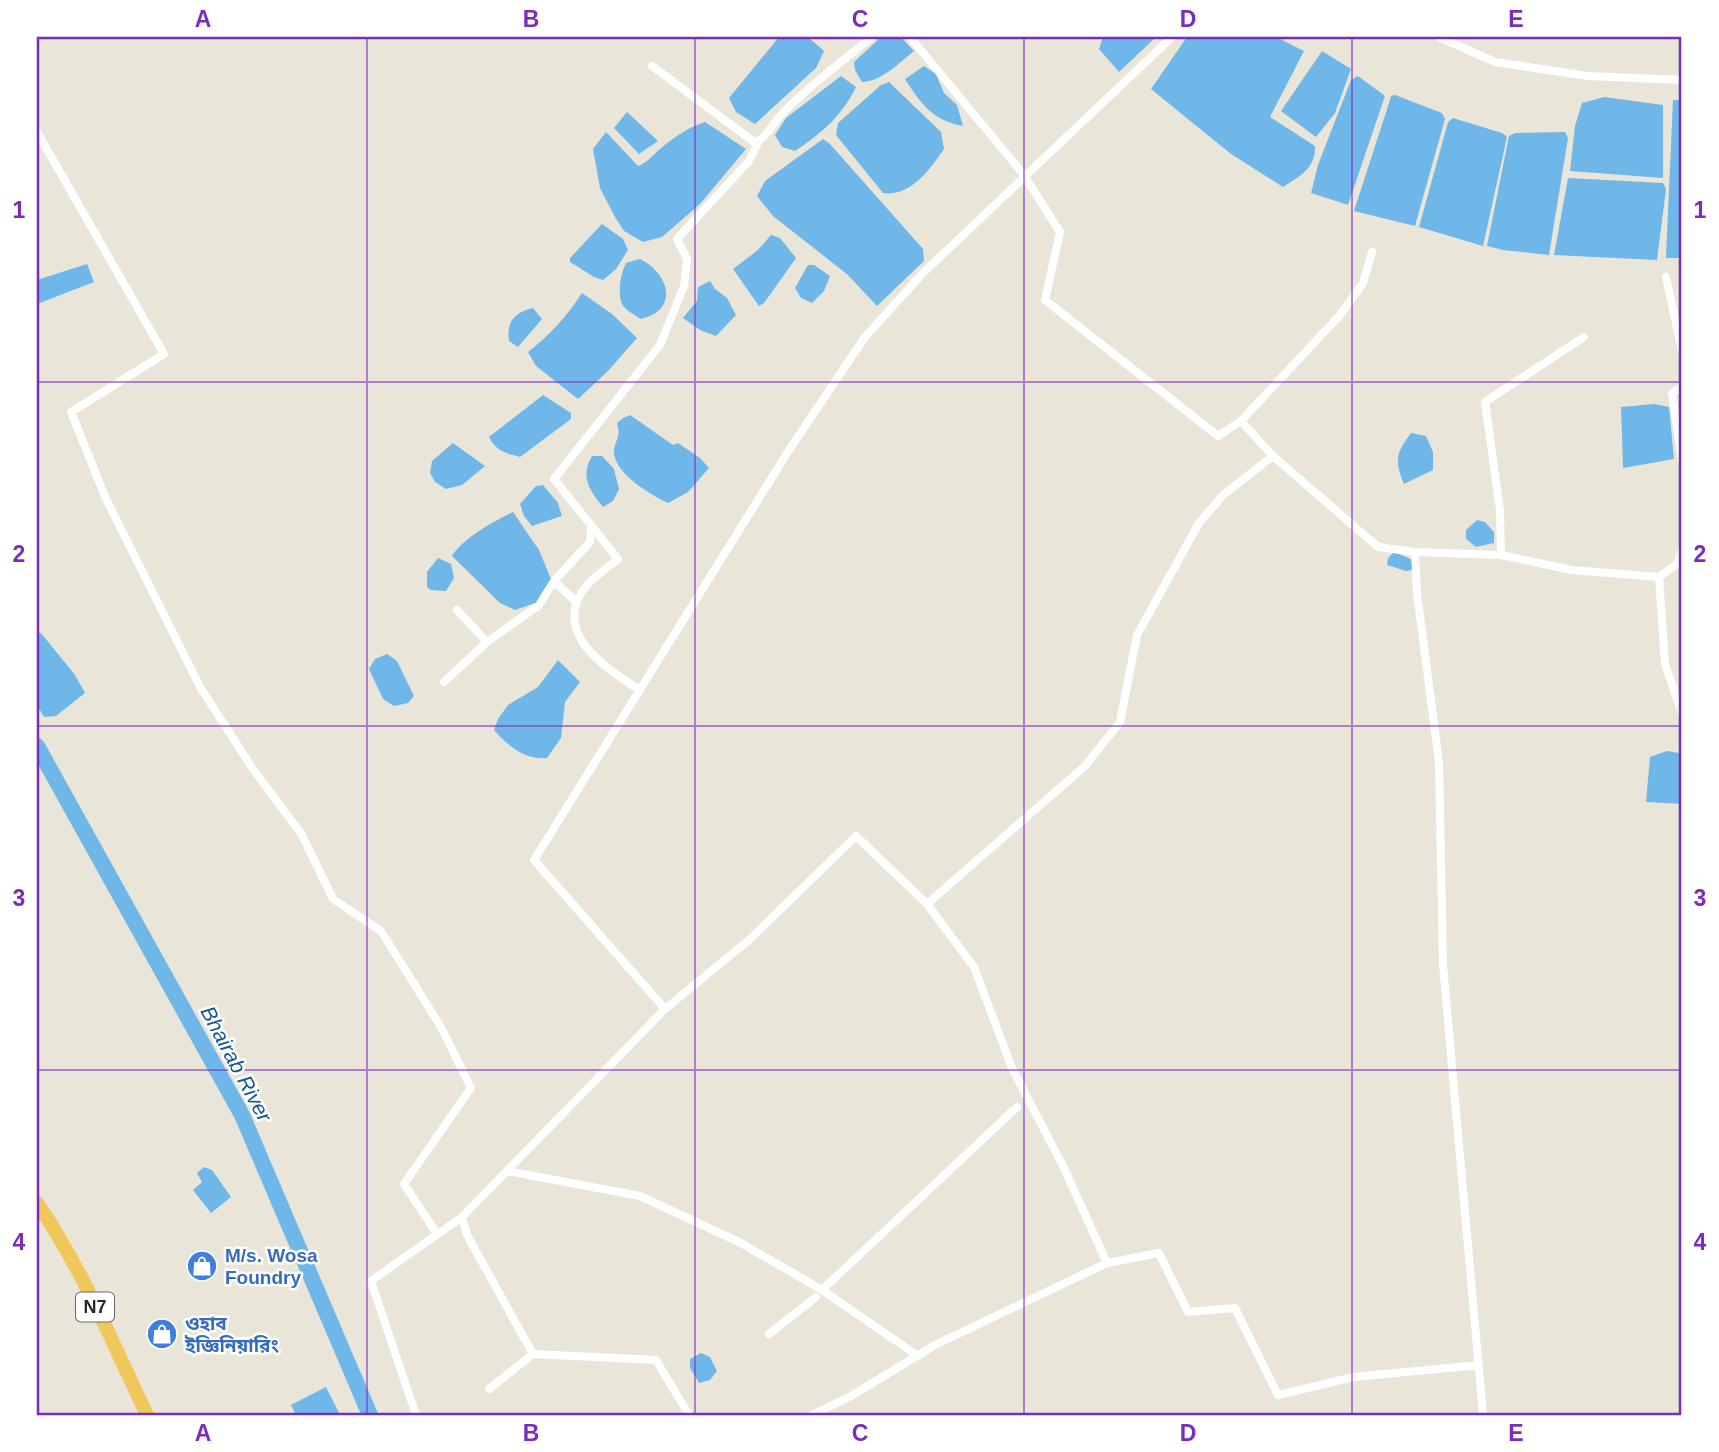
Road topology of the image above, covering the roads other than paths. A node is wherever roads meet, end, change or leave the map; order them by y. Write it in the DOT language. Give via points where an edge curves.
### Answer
graph roads {
  1 [pos="872,37"];
  2 [pos="910,37"];
  3 [pos="1172,37"];
  4 [pos="1439,37"];
  5 [pos="652,66"];
  6 [pos="1682,80"];
  7 [pos="37,132"];
  8 [pos="759,141"];
  9 [pos="1024,175"];
  10 [pos="1372,252"];
  11 [pos="1665,277"];
  12 [pos="1584,337"];
  13 [pos="1682,351"];
  14 [pos="1682,387"];
  15 [pos="1241,421"];
  16 [pos="1273,456"];
  17 [pos="1682,460"];
  18 [pos="591,526"];
  19 [pos="1682,550"];
  20 [pos="1415,552"];
  21 [pos="1502,555"];
  22 [pos="1658,577"];
  23 [pos="554,581"];
  24 [pos="578,603"];
  25 [pos="457,610"];
  26 [pos="487,642"];
  27 [pos="444,682"];
  28 [pos="640,690"];
  29 [pos="1682,713"];
  30 [pos="927,904"];
  31 [pos="665,1009"];
  32 [pos="1017,1107"];
  33 [pos="507,1171"];
  34 [pos="37,1202"];
  35 [pos="462,1217"];
  36 [pos="437,1234"];
  37 [pos="1107,1263"];
  38 [pos="819,1294"];
  39 [pos="769,1334"];
  40 [pos="533,1354"];
  41 [pos="918,1356"];
  42 [pos="1479,1365"];
  43 [pos="489,1389"];
  44 [pos="147,1415"];
  45 [pos="416,1415"];
  46 [pos="689,1415"];
  47 [pos="813,1415"];
  48 [pos="1483,1415"];
  1 -- 8 [label="street" via="804,93"];
  2 -- 9 [label="street"];
  3 -- 9 [label="street"];
  4 -- 6 [label="street" via="1496,62 1588,76"];
  5 -- 8 [label="street" via="747,140"];
  7 -- 36 [label="street" via="164,354 71,412 106,499 200,687 302,835 333,899 381,930 441,1027 471,1088 404,1184"];
  8 -- 18 [label="street" via="750,161 677,239 687,259 684,286 660,345 554,479"];
  9 -- 15 [label="street" via="1060,232 1045,300 1218,436"];
  9 -- 28 [label="street" via="865,337"];
  10 -- 15 [label="street" via="1363,283 1340,315"];
  11 -- 13 [label="street"];
  12 -- 21 [label="street" via="1485,402"];
  14 -- 17 [label="street" via="1672,393"];
  15 -- 16 [label="street"];
  16 -- 20 [label="street" via="1378,547"];
  16 -- 30 [label="street" via="1223,495 1199,523 1137,635 1119,722 1085,766"];
  18 -- 23 [label="street" via="590,542"];
  18 -- 24 [label="street" via="618,559 587,585"];
  19 -- 22 [label="street" via="1678,563"];
  20 -- 21 [label="street"];
  20 -- 42 [label="street" via="1439,762 1443,965"];
  21 -- 22 [label="street" via="1572,570"];
  22 -- 29 [label="street" via="1665,664"];
  23 -- 24 [label="street"];
  23 -- 26 [label="street" via="539,605"];
  24 -- 28 [label="street" via="575,629 591,655"];
  25 -- 26 [label="street"];
  26 -- 27 [label="street"];
  28 -- 31 [label="street" via="534,860"];
  30 -- 31 [label="street" via="856,836 749,940"];
  30 -- 37 [label="street" via="974,967 1012,1068"];
  31 -- 33 [label="street"];
  32 -- 38 [label="street"];
  33 -- 35 [label="street"];
  33 -- 38 [label="street" via="640,1196 741,1243"];
  34 -- 44 [label="highway, N7" via="87,1289"];
  35 -- 36 [label="street"];
  35 -- 40 [label="street" via="467,1235"];
  36 -- 45 [label="street" via="371,1281"];
  37 -- 41 [label="street"];
  37 -- 42 [label="street" via="1159,1253 1188,1312 1235,1308 1278,1395 1354,1377"];
  38 -- 39 [label="street"];
  38 -- 41 [label="street"];
  40 -- 43 [label="street"];
  40 -- 46 [label="street" via="656,1360"];
  41 -- 47 [label="street"];
  42 -- 48 [label="street"];
}
